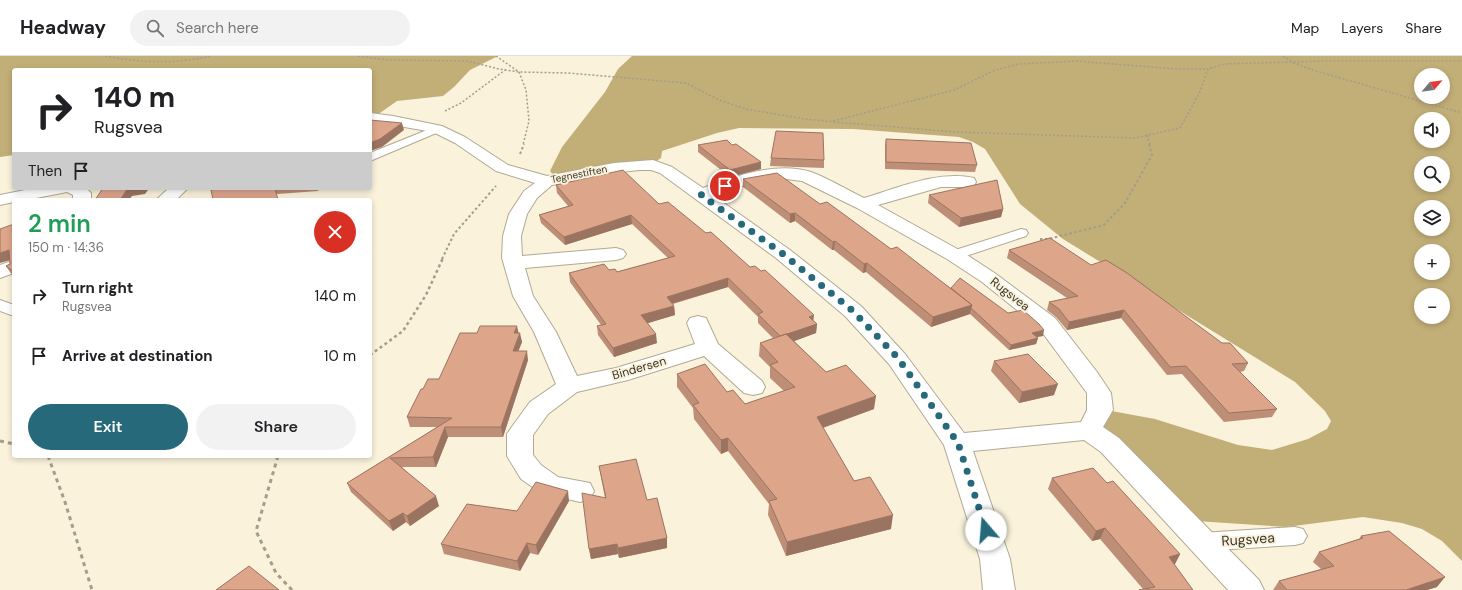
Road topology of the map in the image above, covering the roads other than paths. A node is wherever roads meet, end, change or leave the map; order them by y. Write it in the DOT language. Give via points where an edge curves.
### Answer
graph roads {
  1 [pos="372,118"];
  2 [pos="429,127"];
  3 [pos="372,156"];
  4 [pos="547,181"];
  5 [pos="968,182"];
  6 [pos="51,190"];
  7 [pos="178,190"];
  8 [pos="701,195"];
  9 [pos="168,198"];
  10 [pos="0,200"];
  11 [pos="863,204"];
  12 [pos="1015,235"];
  13 [pos="616,254"];
  14 [pos="954,255"];
  15 [pos="513,263"];
  16 [pos="12,267"];
  17 [pos="0,272"];
  18 [pos="0,305"];
  19 [pos="12,310"];
  20 [pos="698,323"];
  21 [pos="708,347"];
  22 [pos="569,386"];
  23 [pos="753,387"];
  24 [pos="1089,430"];
  25 [pos="958,443"];
  26 [pos="580,491"];
  27 [pos="1295,536"];
  28 [pos="1200,542"];
  29 [pos="1000,590"];
  30 [pos="1248,590"];
  1 -- 2 [label="street, Tegnestiften"];
  2 -- 3 [label="lane"];
  2 -- 4 [label="street, Tegnestiften" via="460,140 502,168"];
  4 -- 8 [label="street, Tegnestiften" via="614,168 653,166 666,170"];
  4 -- 15 [label="street" via="530,195 518,214 512,236"];
  5 -- 11 [label="street" via="941,182"];
  6 -- 10 [label="street"];
  7 -- 9 [label="street"];
  8 -- 11 [label="street, Rugsvea" via="737,181 764,175 786,174 806,176"];
  8 -- 25 [label="street, Tegnestiften" via="783,254 853,311 898,358"];
  11 -- 14 [label="street, Rugsvea"];
  12 -- 14 [label="lane"];
  13 -- 15 [label="street"];
  14 -- 24 [label="street, Rugsvea" via="989,278 1047,323 1089,377 1099,393 1100,410"];
  15 -- 22 [label="street" via="523,296 545,332"];
  16 -- 17 [label="street"];
  18 -- 19 [label="lane"];
  20 -- 21 [label="street"];
  21 -- 22 [label="street, Bindersen" via="620,375"];
  21 -- 23 [label="street"];
  22 -- 26 [label="street, Bindersen" via="539,408 520,434 520,456 532,472 551,486"];
  24 -- 25 [label="street"];
  24 -- 28 [label="street, Rugsvea" via="1110,445"];
  25 -- 29 [label="street, Tegnestiften" via="995,559"];
  27 -- 28 [label="lane, Rugsvea"];
  28 -- 30 [label="street, Rugsvea"];
}
